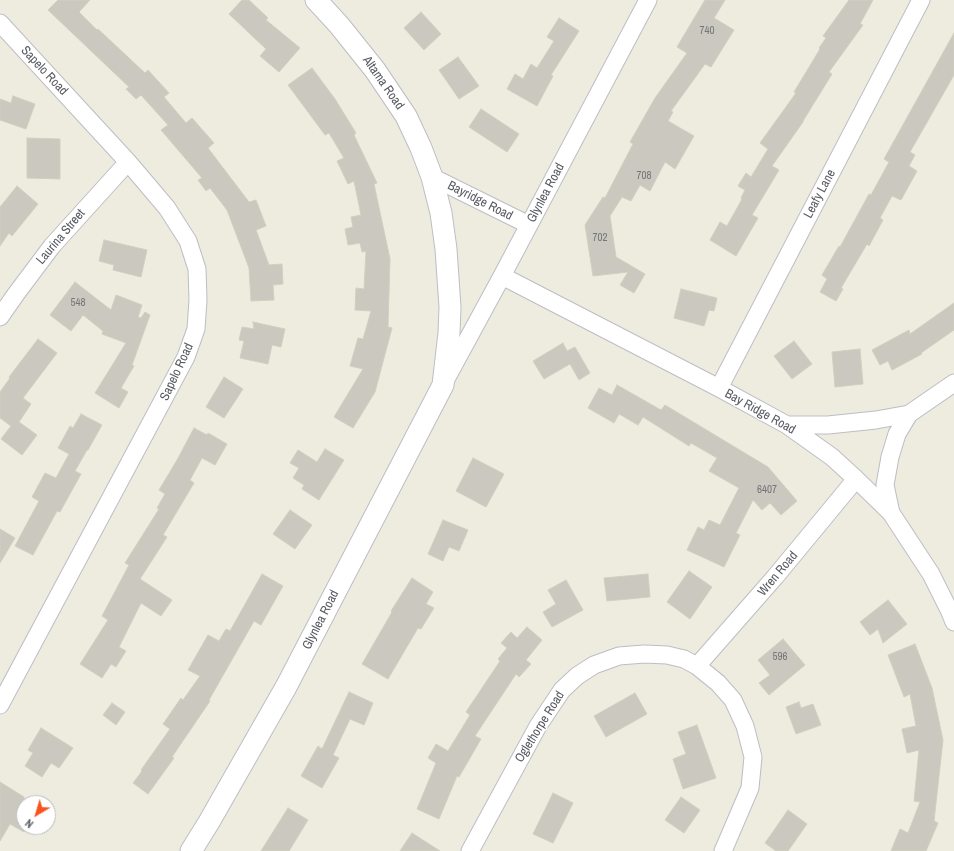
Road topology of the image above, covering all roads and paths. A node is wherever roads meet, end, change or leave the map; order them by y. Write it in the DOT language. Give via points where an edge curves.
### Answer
graph roads {
  1 [pos="316,0"];
  2 [pos="648,0"];
  3 [pos="921,0"];
  4 [pos="0,24"];
  5 [pos="128,162"];
  6 [pos="432,176"];
  7 [pos="529,225"];
  8 [pos="502,276"];
  9 [pos="0,317"];
  10 [pos="954,383"];
  11 [pos="443,384"];
  12 [pos="719,388"];
  13 [pos="910,414"];
  14 [pos="787,425"];
  15 [pos="856,479"];
  16 [pos="891,513"];
  17 [pos="954,622"];
  18 [pos="697,666"];
  19 [pos="0,705"];
  20 [pos="191,851"];
  21 [pos="470,851"];
  22 [pos="723,851"];
  1 -- 6 [label="street, Altama Road" via="375,70 406,116"];
  2 -- 7 [label="street, Glynlea Road"];
  3 -- 12 [label="street, Leafy Lane"];
  4 -- 5 [label="street, Sapelo Road"];
  5 -- 9 [label="street, Laurina Street" via="52,246"];
  5 -- 19 [label="street, Sapelo Road" via="167,208 188,241 197,269 196,329 186,357"];
  6 -- 7 [label="street, Bayridge Road"];
  6 -- 11 [label="street, Glynlea Road" via="446,249 450,307"];
  7 -- 8 [label="street, Glynlea Road"];
  8 -- 11 [label="street, Glynlea Road"];
  8 -- 12 [label="street, Bay Ridge Road"];
  10 -- 13 [label="street"];
  11 -- 20 [label="street, Glynlea Road" via="286,687"];
  12 -- 14 [label="street, Bay Ridge Road"];
  13 -- 14 [label="street" via="828,425"];
  13 -- 16 [label="street" via="896,434 890,457 885,485"];
  14 -- 15 [label="street, Bay Ridge Road" via="832,456"];
  15 -- 16 [label="street, Bay Ridge Road"];
  15 -- 18 [label="street, Wren Road" via="776,577"];
  16 -- 17 [label="street, Bay Ridge Road" via="931,574"];
  18 -- 21 [label="street, Oglethorpe Road" via="684,659 667,655 619,656 594,665 577,676 562,690 538,726"];
  18 -- 22 [label="street, Oglethorpe Road" via="718,683 733,700 745,726 753,757 750,788"];
}
